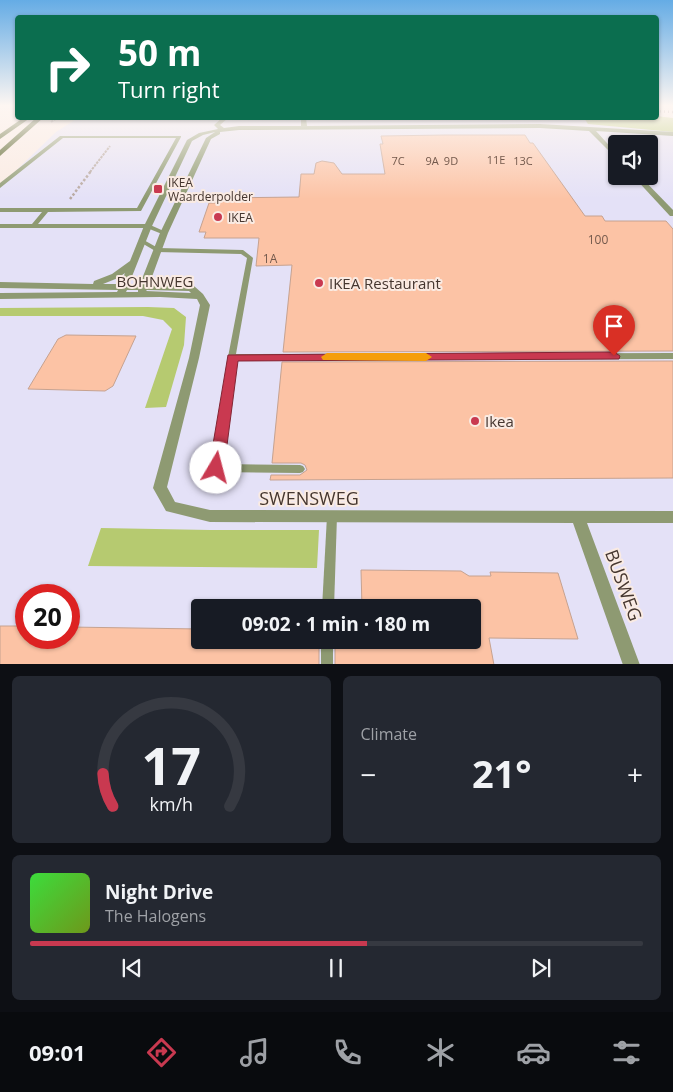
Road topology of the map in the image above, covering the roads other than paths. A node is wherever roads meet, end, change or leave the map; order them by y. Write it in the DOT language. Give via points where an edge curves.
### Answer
graph roads {
  1 [pos="19,137"];
  2 [pos="196,137"];
  3 [pos="211,137"];
  4 [pos="596,137"];
  5 [pos="608,148"];
  6 [pos="0,154"];
  7 [pos="161,170"];
  8 [pos="173,172"];
  9 [pos="645,185"];
  10 [pos="0,186"];
  11 [pos="0,210"];
  12 [pos="46,210"];
  13 [pos="673,214"];
  14 [pos="0,226"];
  15 [pos="34,226"];
  16 [pos="148,226"];
  17 [pos="164,233"];
  18 [pos="142,241"];
  19 [pos="157,250"];
  20 [pos="134,261"];
  21 [pos="0,285"];
  22 [pos="90,285"];
  23 [pos="124,285"];
  24 [pos="142,290"];
  25 [pos="120,295"];
  26 [pos="0,296"];
  27 [pos="200,296"];
  28 [pos="673,356"];
  29 [pos="232,357"];
  30 [pos="300,469"];
  31 [pos="332,516"];
  32 [pos="673,518"];
  33 [pos="579,519"];
  34 [pos="328,599"];
  35 [pos="327,649"];
  36 [pos="327,664"];
  37 [pos="632,664"];
  1 -- 6 [label="main road"];
  2 -- 8 [label="street" via="190,140"];
  3 -- 17 [label="street"];
  4 -- 5 [label="street"];
  7 -- 8 [label="lane"];
  7 -- 10 [label="lane" via="179,137 62,137"];
  7 -- 12 [label="lane" via="139,210"];
  8 -- 16 [label="street"];
  9 -- 13 [label="street"];
  11 -- 12 [label="lane"];
  12 -- 15 [label="lane"];
  14 -- 15 [label="lane"];
  15 -- 16 [label="lane"];
  16 -- 17 [label="lane"];
  16 -- 18 [label="street"];
  17 -- 19 [label="street"];
  18 -- 19 [label="lane"];
  18 -- 20 [label="street"];
  19 -- 24 [label="street"];
  19 -- 29 [label="lane" via="243,252 250,258"];
  20 -- 22 [label="street" via="115,276"];
  20 -- 23 [label="street"];
  21 -- 22 [label="street, BOHNWEG"];
  22 -- 23 [label="street, BOHNWEG"];
  23 -- 24 [label="street, BOHNWEG"];
  23 -- 25 [label="street"];
  24 -- 25 [label="street, BOHNWEG"];
  24 -- 27 [label="street, BOHNWEG"];
  25 -- 26 [label="street, BOHNWEG"];
  27 -- 31 [label="street, SWENSWEG" via="205,305 202,322 160,488 171,507 210,516"];
  28 -- 29 [label="lane"];
  29 -- 30 [label="lane" via="216,468"];
  31 -- 33 [label="street, SWENSWEG"];
  31 -- 34 [label="lane"];
  32 -- 33 [label="street, SWENSWEG"];
  33 -- 37 [label="street, BUSWEG"];
  35 -- 36 [label="lane"];
}
